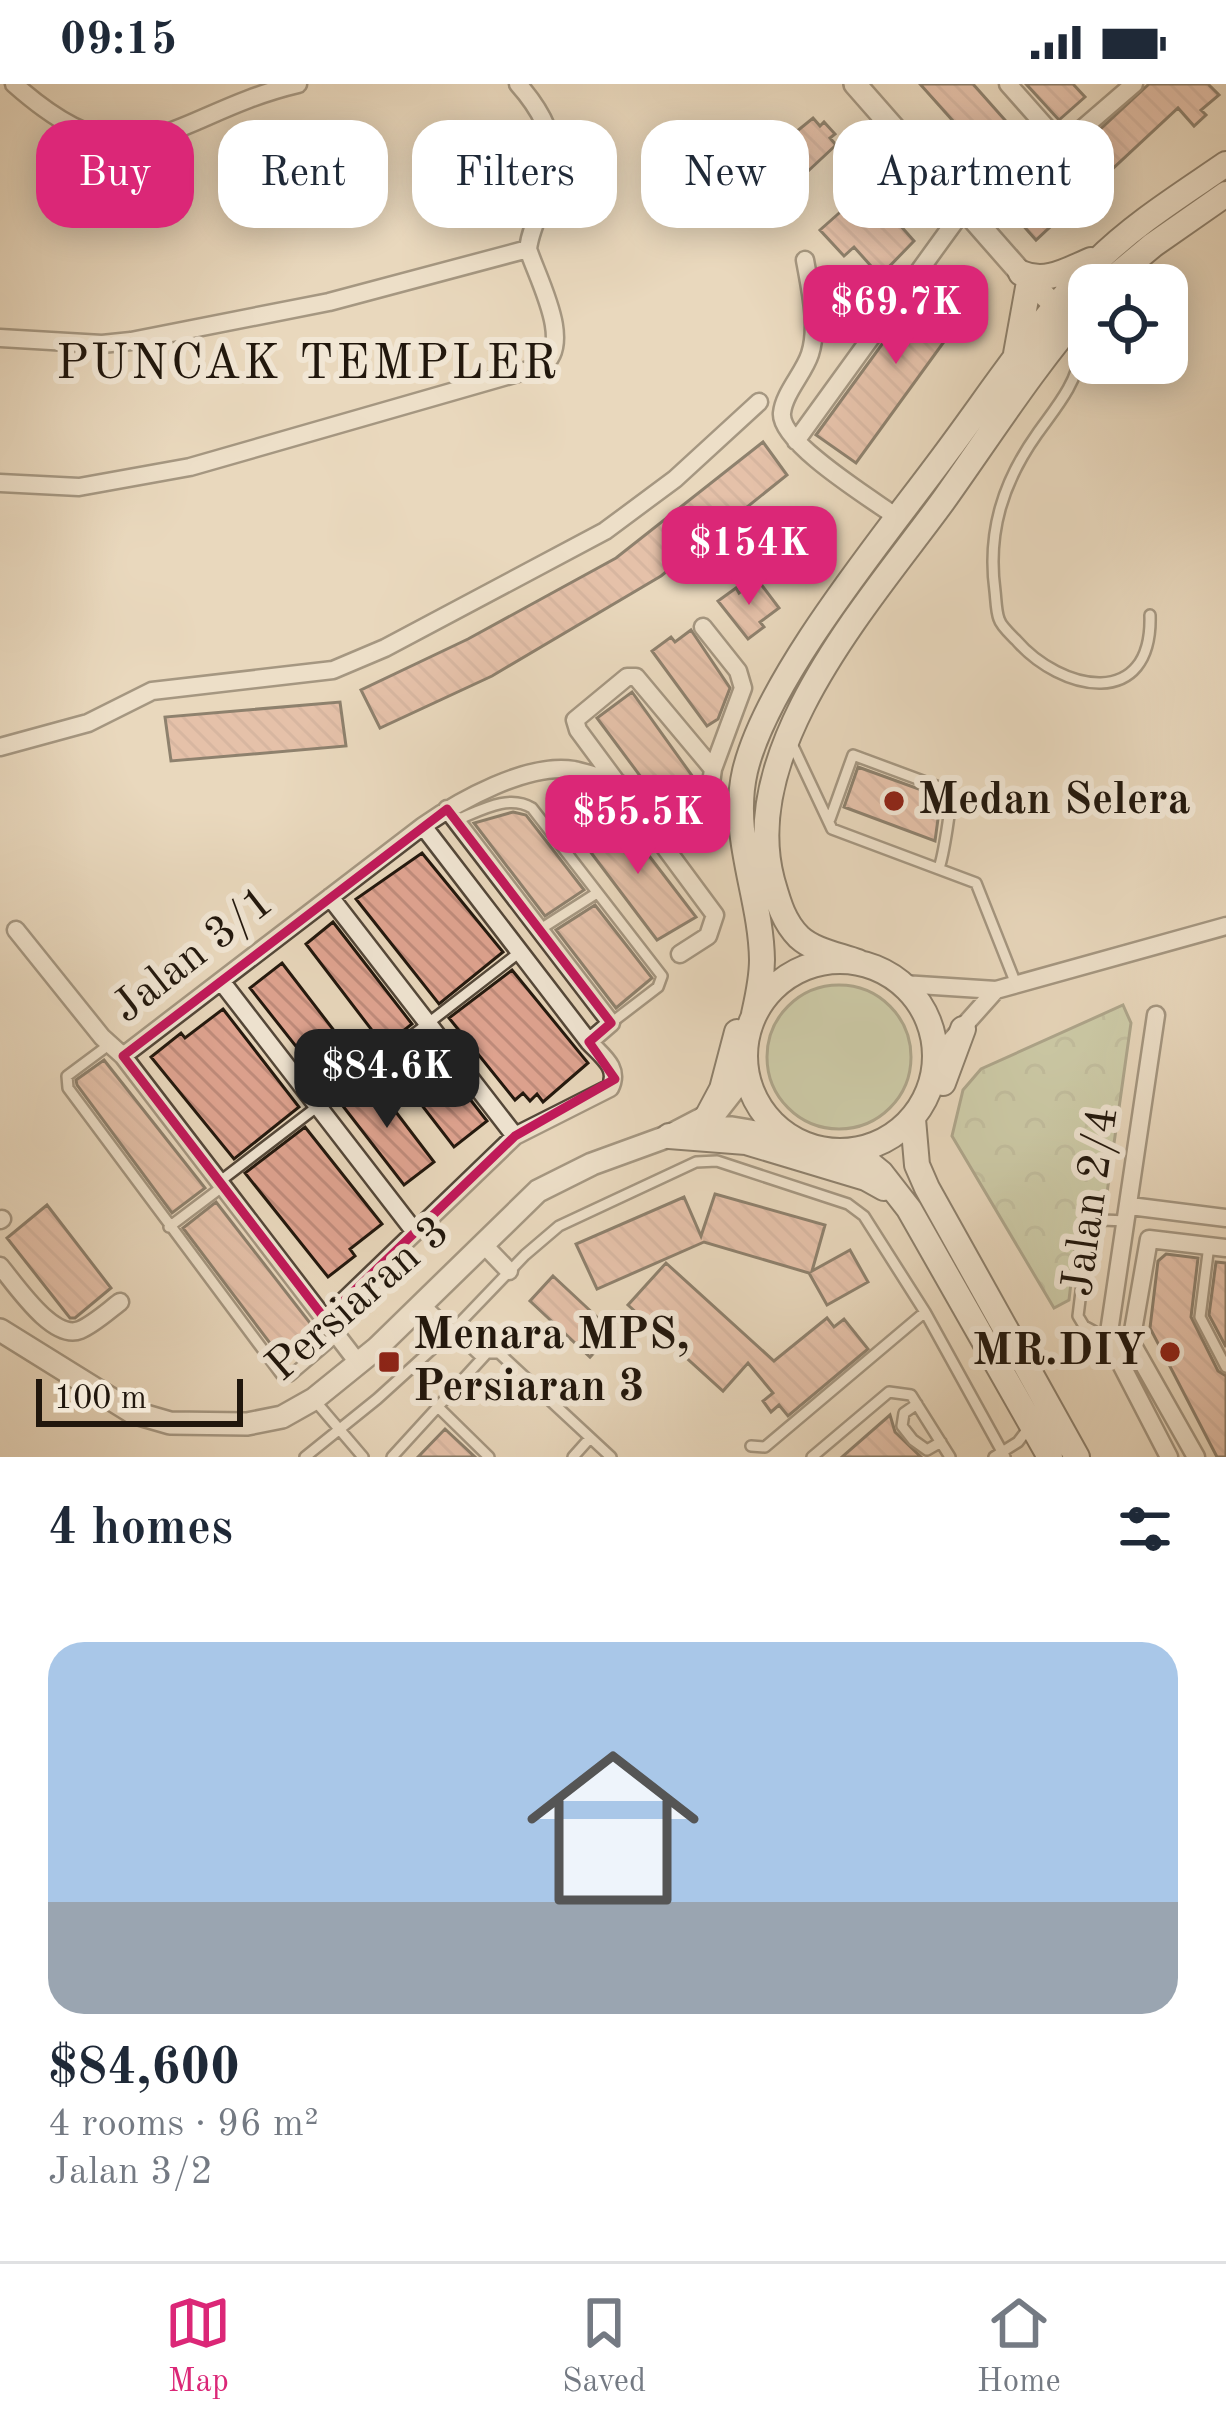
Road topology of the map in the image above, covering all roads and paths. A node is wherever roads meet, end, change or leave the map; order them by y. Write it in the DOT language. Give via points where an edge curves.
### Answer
graph roads {
  1 [pos="14,84"];
  2 [pos="298,84"];
  3 [pos="518,84"];
  4 [pos="854,84"];
  5 [pos="1008,84"];
  6 [pos="1122,88"];
  7 [pos="886,120"];
  8 [pos="1040,120"];
  9 [pos="1088,120"];
  10 [pos="1226,164"];
  11 [pos="1226,194"];
  12 [pos="950,228"];
  13 [pos="981,228"];
  14 [pos="528,248"];
  15 [pos="1103,255"];
  16 [pos="806,260"];
  17 [pos="1098,264"];
  18 [pos="1131,264"];
  19 [pos="1025,277"];
  20 [pos="1068,307"];
  21 [pos="1068,314"];
  22 [pos="1068,317"];
  23 [pos="0,338"];
  24 [pos="1014,362"];
  25 [pos="1070,384"];
  26 [pos="759,402"];
  27 [pos="796,441"];
  28 [pos="0,483"];
  29 [pos="898,518"];
  30 [pos="1150,615"];
  31 [pos="704,627"];
  32 [pos="790,733"];
  33 [pos="0,747"];
  34 [pos="713,769"];
  35 [pos="620,784"];
  36 [pos="451,815"];
  37 [pos="830,821"];
  38 [pos="423,826"];
  39 [pos="665,844"];
  40 [pos="939,868"];
  41 [pos="597,893"];
  42 [pos="330,897"];
  43 [pos="782,914"];
  44 [pos="1226,926"];
  45 [pos="16,930"];
  46 [pos="539,930"];
  47 [pos="760,934"];
  48 [pos="520,952"];
  49 [pos="680,954"];
  50 [pos="858,962"];
  51 [pos="221,981"];
  52 [pos="903,984"];
  53 [pos="1016,984"];
  54 [pos="933,988"];
  55 [pos="997,990"];
  56 [pos="754,1014"];
  57 [pos="1156,1015"];
  58 [pos="426,1022"];
  59 [pos="611,1023"];
  60 [pos="963,1029"];
  61 [pos="589,1042"];
  62 [pos="117,1050"];
  63 [pos="936,1057"];
  64 [pos="744,1058"];
  65 [pos="382,1059"];
  66 [pos="364,1070"];
  67 [pos="318,1106"];
  68 [pos="913,1119"];
  69 [pos="688,1128"];
  70 [pos="514,1136"];
  71 [pos="792,1138"];
  72 [pos="854,1151"];
  73 [pos="917,1165"];
  74 [pos="221,1184"];
  75 [pos="901,1198"];
  76 [pos="1128,1214"];
  77 [pos="1226,1217"];
  78 [pos="169,1227"];
  79 [pos="416,1232"];
  80 [pos="483,1244"];
  81 [pos="1218,1247"];
  82 [pos="0,1266"];
  83 [pos="509,1271"];
  84 [pos="120,1302"];
  85 [pos="424,1304"];
  86 [pos="925,1312"];
  87 [pos="325,1319"];
  88 [pos="0,1330"];
  89 [pos="452,1331"];
  90 [pos="337,1336"];
  91 [pos="1108,1339"];
  92 [pos="482,1358"];
  93 [pos="359,1364"];
  94 [pos="1226,1366"];
  95 [pos="314,1399"];
  96 [pos="917,1404"];
  97 [pos="438,1407"];
  98 [pos="1031,1422"];
  99 [pos="338,1428"];
  100 [pos="590,1438"];
  101 [pos="941,1442"];
  102 [pos="751,1446"];
  103 [pos="1000,1455"];
  104 [pos="1050,1456"];
  105 [pos="305,1457"];
  106 [pos="363,1457"];
  107 [pos="392,1457"];
  108 [pos="489,1457"];
  109 [pos="573,1457"];
  110 [pos="611,1457"];
  111 [pos="812,1457"];
  112 [pos="950,1457"];
  113 [pos="1077,1457"];
  114 [pos="1169,1457"];
  115 [pos="1196,1457"];
  1 -- 2 [label="street" via="49,116 114,140 165,136 258,93"];
  3 -- 14 [label="street" via="552,141 552,178"];
  4 -- 7 [label="street"];
  5 -- 8 [label="street"];
  6 -- 9 [label="street"];
  10 -- 15 [label="main road"];
  11 -- 18 [label="main road"];
  12 -- 27 [label="street"];
  13 -- 19 [label="street"];
  14 -- 23 [label="street" via="329,302 131,340"];
  14 -- 28 [label="street" via="559,337 542,366 190,467 79,487"];
  15 -- 17 [label="main road"];
  15 -- 19 [label="main road" via="1046,278"];
  16 -- 27 [label="street" via="812,350 782,412"];
  19 -- 20 [label="street"];
  19 -- 24 [label="main road"];
  21 -- 24 [label="main road"];
  22 -- 32 [label="main road" via="862,612"];
  24 -- 29 [label="main road"];
  25 -- 30 [label="lane" via="1000,502 990,557 999,621 1036,663 1081,683 1109,683 1146,654"];
  26 -- 33 [label="street" via="605,530 385,648 333,670 152,692 88,723"];
  27 -- 29 [label="street"];
  29 -- 47 [label="main road" via="793,670 746,766 742,845"];
  31 -- 34 [label="street" via="743,678"];
  32 -- 37 [label="lane"];
  32 -- 43 [label="main road" via="766,844"];
  34 -- 35 [label="street" via="631,676 575,720"];
  34 -- 39 [label="street" via="708,805"];
  35 -- 36 [label="street, Jalan 3/1" via="569,769 468,796"];
  35 -- 39 [label="street"];
  36 -- 38 [label="street, Jalan 3/1"];
  36 -- 41 [label="lane" via="522,802"];
  36 -- 46 [label="street"];
  37 -- 40 [label="lane" via="832,829"];
  37 -- 40 [label="lane" via="853,755 950,791"];
  38 -- 42 [label="street, Jalan 3/1"];
  38 -- 48 [label="street"];
  39 -- 49 [label="street" via="715,915 708,936"];
  40 -- 53 [label="lane" via="981,889"];
  41 -- 46 [label="lane"];
  41 -- 59 [label="lane" via="662,976"];
  42 -- 51 [label="street, Jalan 3/1"];
  42 -- 58 [label="street"];
  43 -- 50 [label="main road" via="800,938"];
  43 -- 54 [label="main road"];
  44 -- 53 [label="street"];
  45 -- 62 [label="street"];
  46 -- 59 [label="street"];
  47 -- 56 [label="main road"];
  47 -- 69 [label="main road" via="722,1089"];
  48 -- 58 [label="lane"];
  48 -- 61 [label="street"];
  50 -- 52 [label="main road"];
  50 -- 56 [label="main road" via="833,960 786,976"];
  51 -- 62 [label="street, Jalan 3/1"];
  51 -- 67 [label="street"];
  52 -- 54 [label="street"];
  52 -- 63 [label="main road" via="933,1030"];
  53 -- 55 [label="street"];
  54 -- 55 [label="street"];
  55 -- 60 [label="street"];
  56 -- 64 [label="main road"];
  57 -- 76 [label="street, Jalan 2/4"];
  58 -- 65 [label="lane"];
  58 -- 70 [label="street"];
  59 -- 61 [label="street"];
  60 -- 63 [label="street"];
  60 -- 73 [label="main road"];
  61 -- 70 [label="street" via="614,1069 610,1088"];
  62 -- 74 [label="street, Jalan 3/1"];
  62 -- 78 [label="lane" via="68,1076 68,1088"];
  63 -- 68 [label="main road"];
  64 -- 69 [label="street" via="727,1103"];
  64 -- 71 [label="main road" via="758,1104"];
  66 -- 67 [label="lane"];
  67 -- 74 [label="lane"];
  67 -- 79 [label="street"];
  68 -- 72 [label="main road" via="891,1138"];
  68 -- 73 [label="main road"];
  69 -- 71 [label="street, Persiaran 3"];
  69 -- 75 [label="main road" via="866,1178"];
  69 -- 80 [label="street, Persiaran 3" via="556,1180"];
  70 -- 79 [label="street"];
  71 -- 72 [label="main road"];
  72 -- 75 [label="main road"];
  73 -- 113 [label="main road"];
  74 -- 78 [label="lane"];
  74 -- 87 [label="street, Jalan 3/1"];
  75 -- 98 [label="main road"];
  76 -- 77 [label="street"];
  76 -- 91 [label="street, Jalan 2/4"];
  76 -- 91 [label="lane" via="1102,1220 1088,1235 1078,1316"];
  78 -- 90 [label="lane" via="281,1374 290,1376"];
  79 -- 87 [label="street"];
  80 -- 83 [label="street"];
  80 -- 85 [label="street, Persiaran 3"];
  81 -- 94 [label="lane" via="1200,1317"];
  81 -- 115 [label="street" via="1149,1239 1131,1335"];
  82 -- 84 [label="street" via="65,1332"];
  83 -- 86 [label="lane" via="587,1210 697,1162 717,1162 848,1204 864,1216"];
  83 -- 89 [label="lane"];
  85 -- 89 [label="lane"];
  85 -- 93 [label="street, Persiaran 3"];
  86 -- 102 [label="lane" via="765,1447"];
  86 -- 103 [label="lane"];
  87 -- 90 [label="street, Jalan 3/1"];
  88 -- 95 [label="street, Persiaran 3" via="101,1396 170,1423 247,1424"];
  89 -- 92 [label="lane"];
  89 -- 99 [label="lane"];
  90 -- 93 [label="street, Jalan 3/1"];
  91 -- 114 [label="street, Jalan 2/4"];
  92 -- 97 [label="lane"];
  92 -- 100 [label="lane" via="499,1353"];
  93 -- 95 [label="street, Persiaran 3"];
  95 -- 99 [label="lane"];
  96 -- 101 [label="lane"];
  96 -- 101 [label="lane" via="902,1426 927,1450"];
  96 -- 111 [label="lane" via="889,1392"];
  97 -- 107 [label="lane"];
  97 -- 108 [label="lane"];
  98 -- 103 [label="lane"];
  98 -- 104 [label="main road"];
  99 -- 105 [label="lane"];
  99 -- 106 [label="lane"];
  100 -- 109 [label="lane"];
  100 -- 110 [label="lane"];
  101 -- 112 [label="lane"];
}
